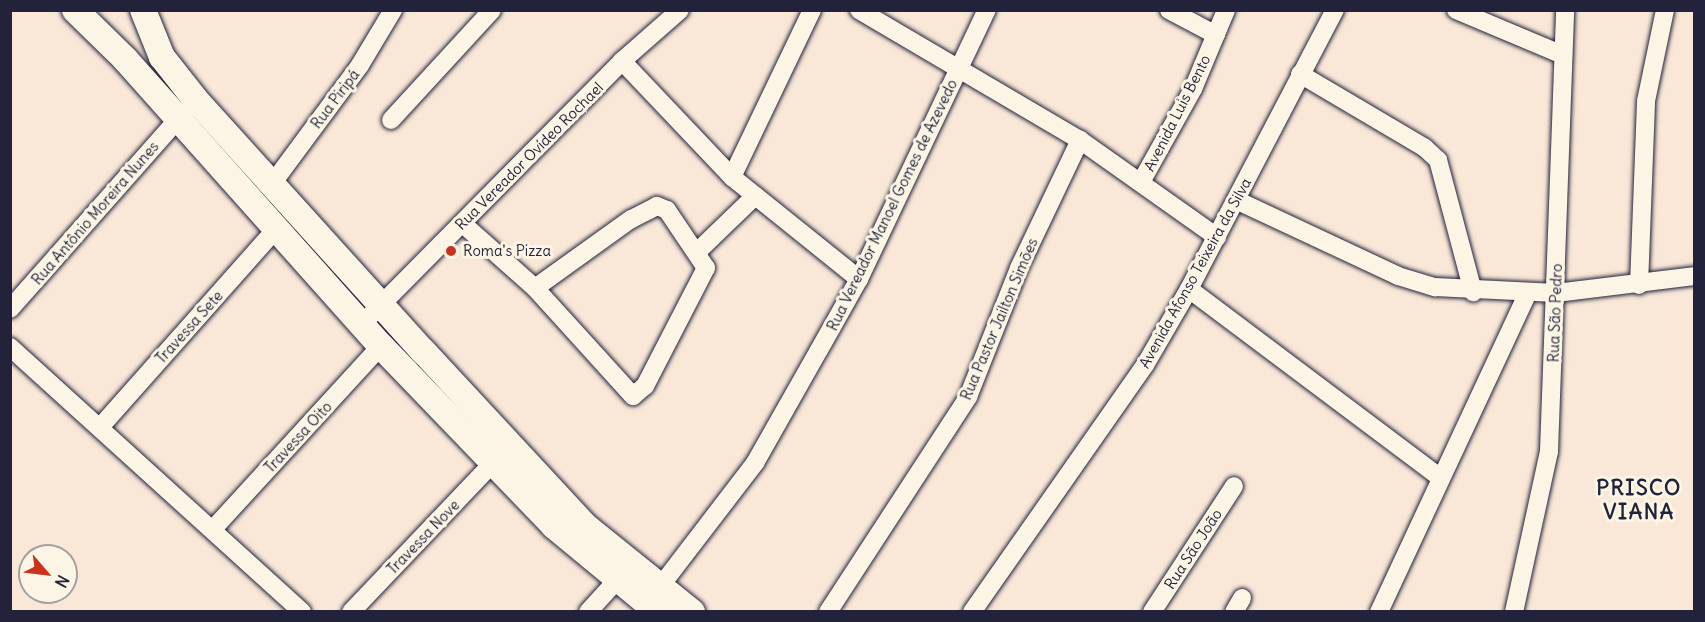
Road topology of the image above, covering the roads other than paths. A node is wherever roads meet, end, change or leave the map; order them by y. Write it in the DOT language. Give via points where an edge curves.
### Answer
graph roads {
  1 [pos="75,10"];
  2 [pos="144,10"];
  3 [pos="393,10"];
  4 [pos="492,10"];
  5 [pos="680,10"];
  6 [pos="812,10"];
  7 [pos="860,10"];
  8 [pos="987,10"];
  9 [pos="1169,10"];
  10 [pos="1226,10"];
  11 [pos="1335,10"];
  12 [pos="1456,10"];
  13 [pos="1565,10"];
  14 [pos="1665,10"];
  15 [pos="1216,34"];
  16 [pos="1563,55"];
  17 [pos="622,61"];
  18 [pos="958,72"];
  19 [pos="1300,74"];
  20 [pos="187,108"];
  21 [pos="391,120"];
  22 [pos="1080,140"];
  23 [pos="732,177"];
  24 [pos="1141,182"];
  25 [pos="272,184"];
  26 [pos="755,196"];
  27 [pos="1236,200"];
  28 [pos="463,224"];
  29 [pos="277,228"];
  30 [pos="1216,237"];
  31 [pos="697,252"];
  32 [pos="1695,276"];
  33 [pos="859,279"];
  34 [pos="1639,285"];
  35 [pos="536,288"];
  36 [pos="1189,290"];
  37 [pos="1473,292"];
  38 [pos="1556,293"];
  39 [pos="1527,294"];
  40 [pos="381,304"];
  41 [pos="10,309"];
  42 [pos="362,324"];
  43 [pos="10,346"];
  44 [pos="381,346"];
  45 [pos="102,425"];
  46 [pos="494,462"];
  47 [pos="1441,478"];
  48 [pos="1233,486"];
  49 [pos="214,528"];
  50 [pos="617,580"];
  51 [pos="655,601"];
  52 [pos="302,612"];
  53 [pos="351,612"];
  54 [pos="588,612"];
  55 [pos="692,612"];
  56 [pos="828,612"];
  57 [pos="972,612"];
  58 [pos="1152,612"];
  59 [pos="1379,612"];
  60 [pos="1514,612"];
  1 -- 20 [label="street"];
  2 -- 20 [label="street"];
  3 -- 25 [label="street, Rua Piripá" via="360,65"];
  4 -- 21 [label="street"];
  5 -- 17 [label="street, Rua Vereador Ovídeo Rochael"];
  6 -- 23 [label="street"];
  7 -- 18 [label="street"];
  8 -- 18 [label="street, Rua Vereador Manoel Gomes de Azevedo"];
  9 -- 15 [label="street"];
  10 -- 15 [label="street, Avenida Luis Bento"];
  11 -- 19 [label="street, Avenida Afonso Teixeira da Silva"];
  12 -- 16 [label="street"];
  13 -- 16 [label="street, Rua São Pedro"];
  14 -- 34 [label="street" via="1646,101"];
  15 -- 24 [label="street, Avenida Luis Bento" via="1193,89"];
  16 -- 38 [label="street, Rua São Pedro"];
  17 -- 23 [label="street"];
  17 -- 28 [label="street, Rua Vereador Ovídeo Rochael"];
  18 -- 22 [label="street"];
  18 -- 33 [label="street, Rua Vereador Manoel Gomes de Azevedo"];
  19 -- 27 [label="street, Avenida Afonso Teixeira da Silva"];
  19 -- 37 [label="street" via="1425,148 1438,160"];
  20 -- 25 [label="street"];
  20 -- 29 [label="street"];
  20 -- 41 [label="street, Rua Antônio Moreira Nunes"];
  22 -- 24 [label="street"];
  22 -- 56 [label="street, Rua Pastor Jailton Simões" via="1019,268 968,397"];
  23 -- 26 [label="street"];
  24 -- 30 [label="street"];
  25 -- 40 [label="street"];
  26 -- 31 [label="street"];
  26 -- 33 [label="street"];
  27 -- 30 [label="street, Avenida Afonso Teixeira da Silva"];
  27 -- 37 [label="street" via="1398,276 1435,287"];
  28 -- 35 [label="street"];
  28 -- 40 [label="street, Rua Vereador Ovídeo Rochael"];
  29 -- 42 [label="street"];
  29 -- 45 [label="street, Travessa Sete"];
  30 -- 36 [label="street, Avenida Afonso Teixeira da Silva"];
  31 -- 35 [label="street" via="667,210 657,206 631,219"];
  31 -- 35 [label="street" via="706,265 704,277 636,395 626,391"];
  32 -- 34 [label="street"];
  33 -- 51 [label="street, Rua Vereador Manoel Gomes de Azevedo" via="755,463"];
  34 -- 38 [label="street"];
  36 -- 47 [label="street"];
  36 -- 57 [label="street, Avenida Afonso Teixeira da Silva" via="1127,392"];
  37 -- 39 [label="street"];
  38 -- 39 [label="street"];
  38 -- 60 [label="street, Rua São Pedro" via="1549,451"];
  39 -- 47 [label="street"];
  40 -- 42 [label="street, Rua Vereador Ovídeo Rochael"];
  40 -- 51 [label="street"];
  42 -- 44 [label="street"];
  43 -- 45 [label="street"];
  44 -- 46 [label="street"];
  44 -- 49 [label="street, Travessa Oito"];
  45 -- 49 [label="street"];
  46 -- 50 [label="street" via="554,526"];
  46 -- 53 [label="street, Travessa Nove"];
  47 -- 59 [label="street"];
  48 -- 58 [label="street, Rua São João"];
  49 -- 52 [label="street"];
  50 -- 51 [label="street"];
  50 -- 54 [label="street"];
  51 -- 55 [label="street"];
}
